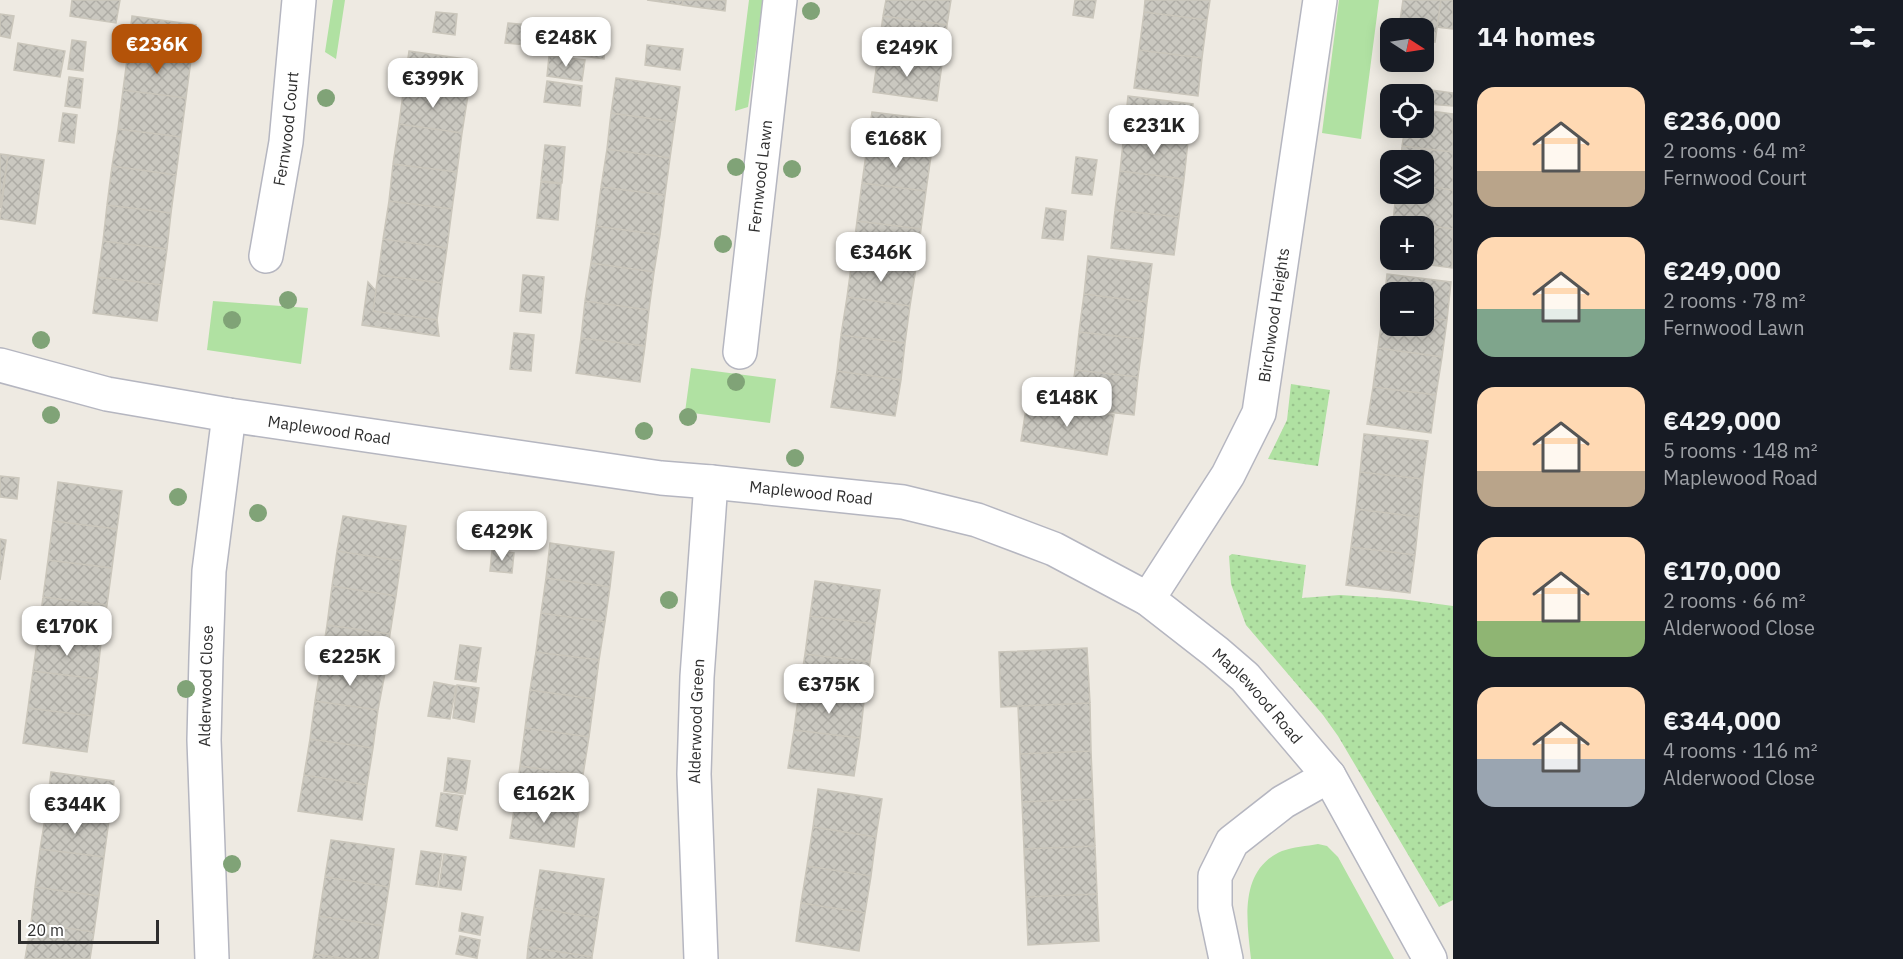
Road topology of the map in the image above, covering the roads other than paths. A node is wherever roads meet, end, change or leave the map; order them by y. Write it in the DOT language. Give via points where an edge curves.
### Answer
graph roads {
  1 [pos="299,0"];
  2 [pos="780,0"];
  3 [pos="1320,0"];
  4 [pos="266,256"];
  5 [pos="740,352"];
  6 [pos="0,365"];
  7 [pos="229,415"];
  8 [pos="711,482"];
  9 [pos="1148,599"];
  10 [pos="1329,776"];
  11 [pos="212,959"];
  12 [pos="701,959"];
  13 [pos="1226,959"];
  14 [pos="1430,959"];
  1 -- 4 [label="street, Fernwood Court" via="286,142"];
  2 -- 5 [label="street, Fernwood Lawn"];
  3 -- 9 [label="street, Birchwood Heights" via="1259,413 1228,475"];
  6 -- 7 [label="street, Maplewood Road" via="107,394"];
  7 -- 8 [label="street, Maplewood Road"];
  7 -- 11 [label="street, Alderwood Close" via="208,587 204,740"];
  8 -- 9 [label="street, Maplewood Road" via="903,502 977,520 1054,549"];
  8 -- 12 [label="street, Alderwood Green" via="694,774"];
  9 -- 10 [label="street, Maplewood Road" via="1245,678"];
  10 -- 13 [label="street" via="1283,802 1232,842 1215,876 1215,907"];
  10 -- 14 [label="street, Maplewood Road"];
}
